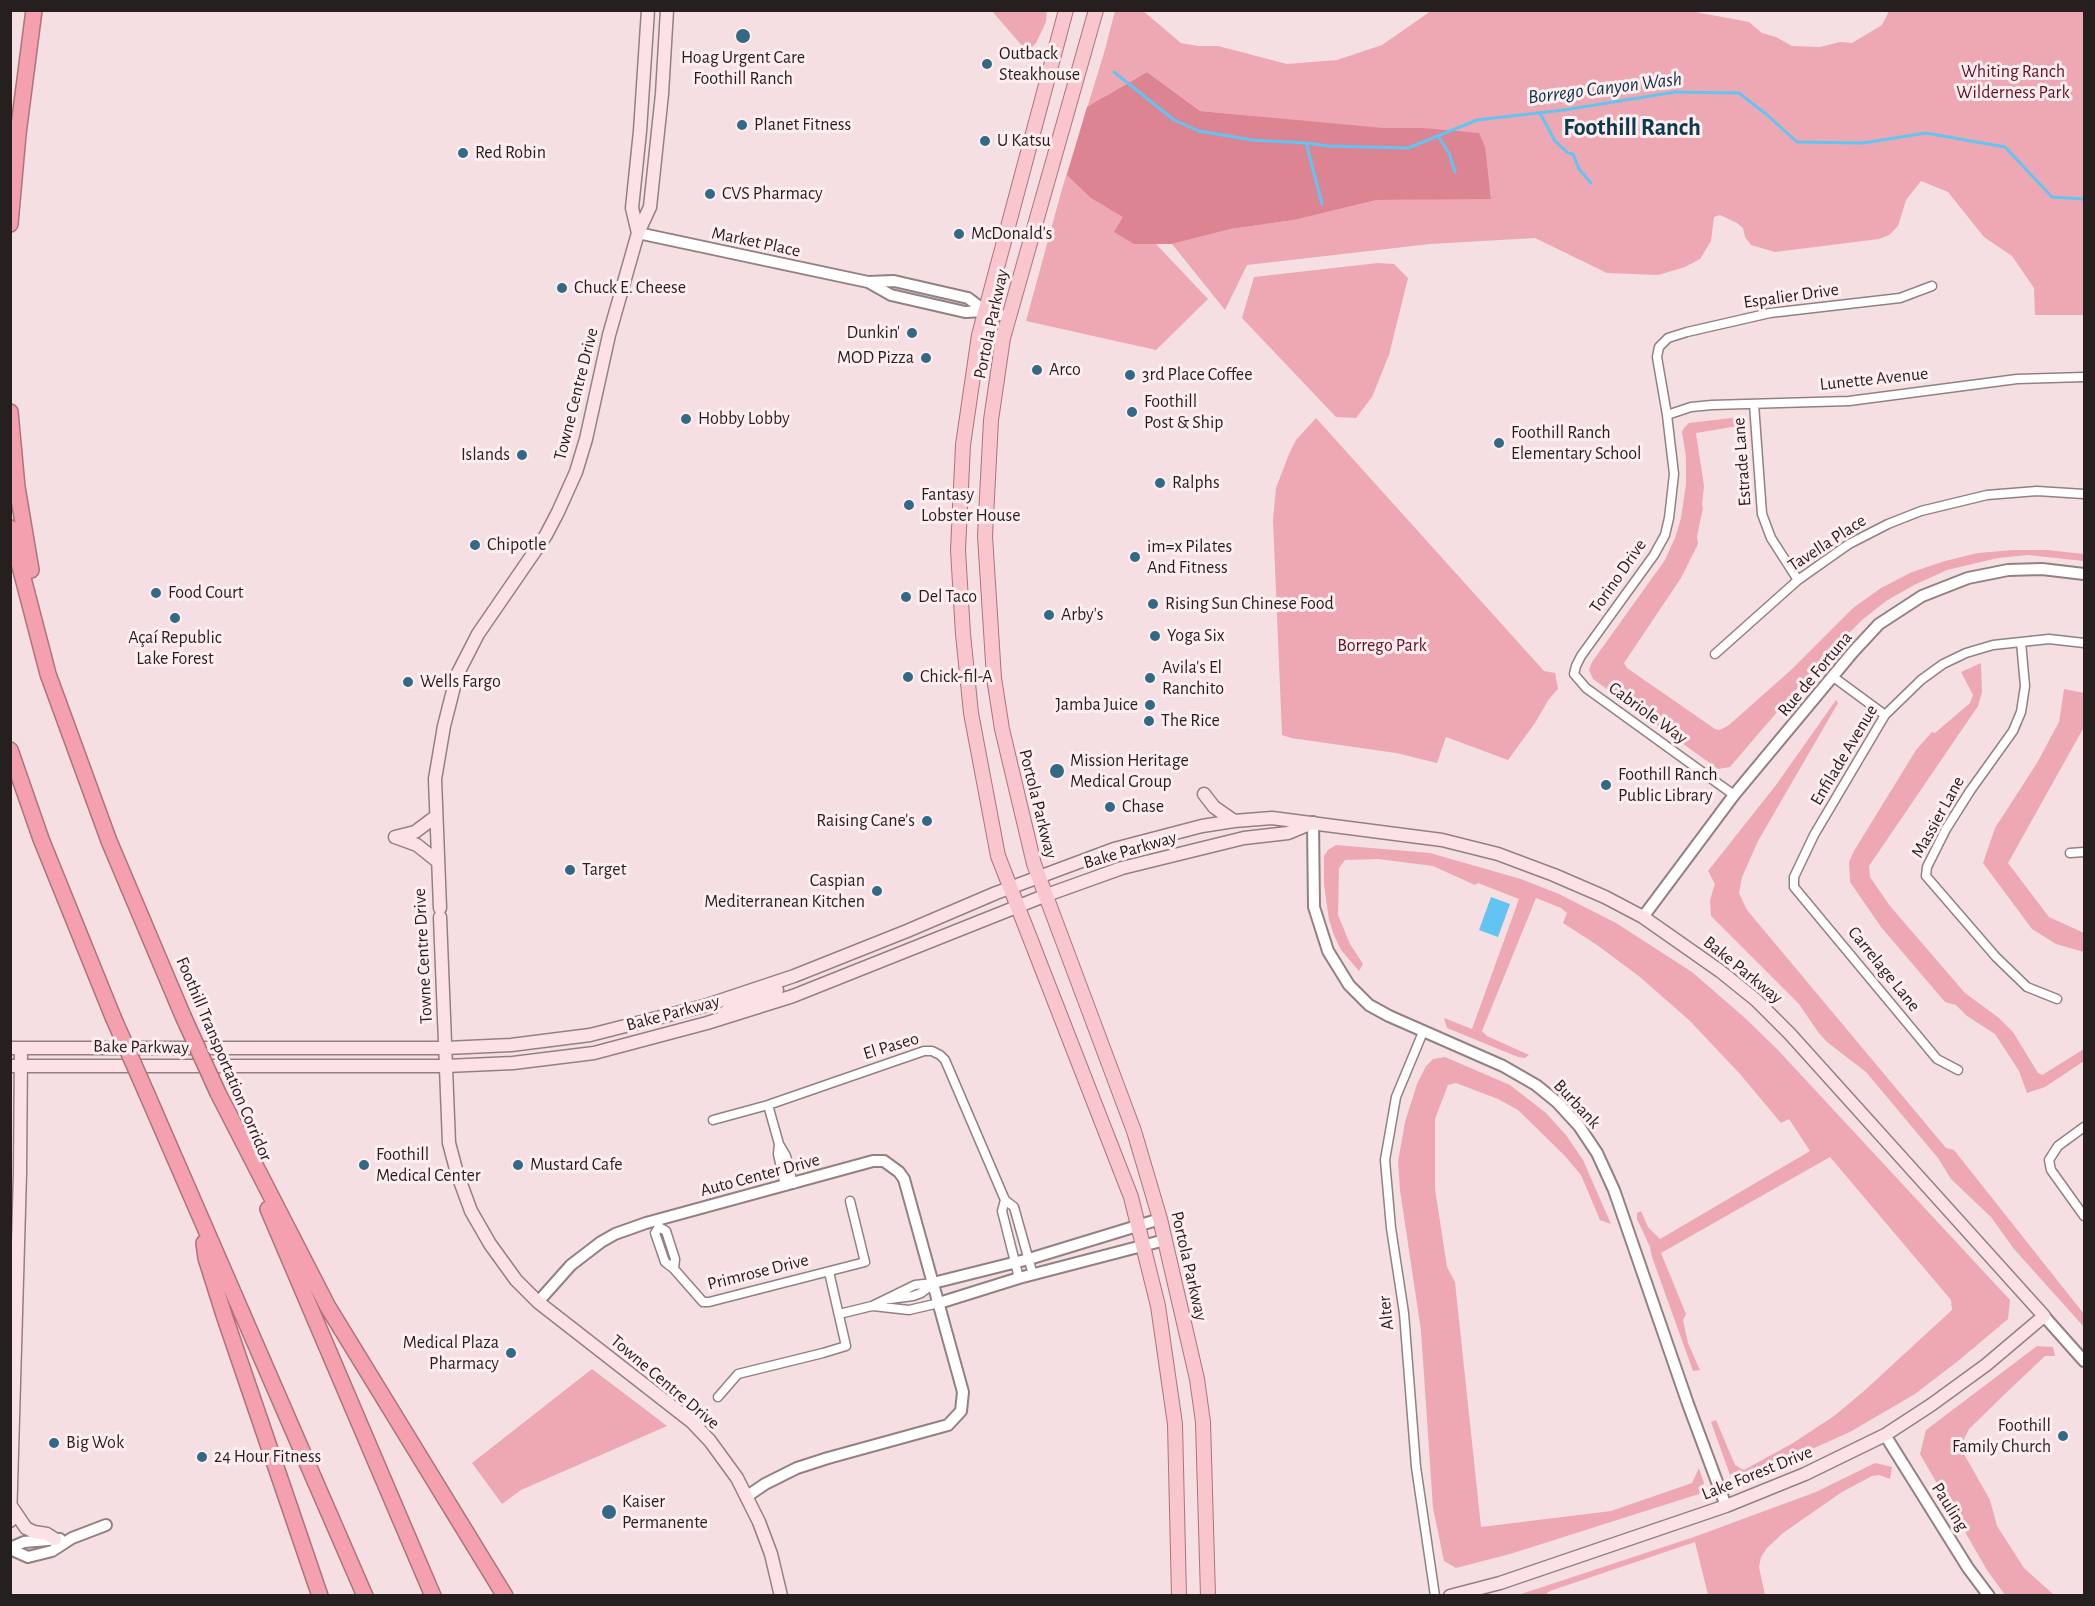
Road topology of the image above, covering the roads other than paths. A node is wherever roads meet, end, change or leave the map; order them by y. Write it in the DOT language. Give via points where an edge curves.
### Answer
graph roads {
  1 [pos="34,10"];
  2 [pos="648,10"];
  3 [pos="667,10"];
  4 [pos="1066,10"];
  5 [pos="1096,10"];
  6 [pos="10,224"];
  7 [pos="638,233"];
  8 [pos="1932,286"];
  9 [pos="985,311"];
  10 [pos="1008,317"];
  11 [pos="1659,347"];
  12 [pos="2085,377"];
  13 [pos="1754,404"];
  14 [pos="10,412"];
  15 [pos="1667,415"];
  16 [pos="2085,494"];
  17 [pos="10,528"];
  18 [pos="2085,574"];
  19 [pos="1798,580"];
  20 [pos="2021,642"];
  21 [pos="2085,643"];
  22 [pos="1714,654"];
  23 [pos="48,674"];
  24 [pos="1574,674"];
  25 [pos="1833,676"];
  26 [pos="1885,715"];
  27 [pos="10,750"];
  28 [pos="1204,794"];
  29 [pos="1734,795"];
  30 [pos="435,817"];
  31 [pos="1234,821"];
  32 [pos="1313,822"];
  33 [pos="1202,826"];
  34 [pos="1288,832"];
  35 [pos="2085,852"];
  36 [pos="2070,853"];
  37 [pos="437,861"];
  38 [pos="1038,876"];
  39 [pos="1794,881"];
  40 [pos="1010,888"];
  41 [pos="1044,896"];
  42 [pos="1018,907"];
  43 [pos="1642,918"];
  44 [pos="794,976"];
  45 [pos="2057,999"];
  46 [pos="707,1023"];
  47 [pos="1423,1032"];
  48 [pos="16,1048"];
  49 [pos="446,1048"];
  50 [pos="16,1066"];
  51 [pos="446,1066"];
  52 [pos="1958,1070"];
  53 [pos="218,1094"];
  54 [pos="768,1105"];
  55 [pos="713,1120"];
  56 [pos="2085,1127"];
  57 [pos="789,1185"];
  58 [pos="1005,1200"];
  59 [pos="850,1201"];
  60 [pos="2085,1216"];
  61 [pos="200,1219"];
  62 [pos="1160,1219"];
  63 [pos="658,1224"];
  64 [pos="1138,1225"];
  65 [pos="1165,1240"];
  66 [pos="1143,1246"];
  67 [pos="1029,1259"];
  68 [pos="1015,1263"];
  69 [pos="829,1272"];
  70 [pos="1033,1275"];
  71 [pos="1019,1278"];
  72 [pos="933,1283"];
  73 [pos="14,1290"];
  74 [pos="538,1302"];
  75 [pos="939,1303"];
  76 [pos="872,1306"];
  77 [pos="839,1314"];
  78 [pos="2044,1316"];
  79 [pos="2085,1361"];
  80 [pos="718,1397"];
  81 [pos="1885,1435"];
  82 [pos="746,1497"];
  83 [pos="11,1505"];
  84 [pos="1726,1506"];
  85 [pos="10,1521"];
  86 [pos="106,1525"];
  87 [pos="72,1538"];
  88 [pos="55,1539"];
  89 [pos="10,1549"];
  90 [pos="320,1596"];
  91 [pos="365,1596"];
  92 [pos="433,1596"];
  93 [pos="505,1596"];
  94 [pos="781,1596"];
  95 [pos="1179,1596"];
  96 [pos="1208,1596"];
  97 [pos="1435,1596"];
  98 [pos="1450,1596"];
  99 [pos="1989,1596"];
  1 -- 6 [label="highway"];
  2 -- 7 [label="main road, Towne Centre Drive" via="632,208"];
  3 -- 7 [label="main road, Towne Centre Drive" via="650,207"];
  4 -- 9 [label="main road, Portola Parkway"];
  5 -- 10 [label="main road, Portola Parkway"];
  7 -- 9 [label="street, Market Place" via="868,282 891,295 965,312"];
  7 -- 30 [label="main road, Towne Centre Drive" via="576,472 546,536 478,634 458,675 435,779"];
  8 -- 11 [label="street, Espalier Drive" via="1900,298 1770,313 1687,332 1668,338"];
  9 -- 10 [label="street, Market Place"];
  9 -- 40 [label="main road, Portola Parkway" via="963,446 958,550 971,713 998,856"];
  10 -- 38 [label="main road, Portola Parkway" via="991,420 985,536 995,688 1004,741"];
  11 -- 15 [label="street, Torino Drive" via="1657,357"];
  12 -- 13 [label="street, Lunette Avenue" via="2017,379 1849,401"];
  13 -- 15 [label="street, Lunette Avenue" via="1691,407"];
  13 -- 19 [label="street, Estrade Lane" via="1762,514 1771,538"];
  14 -- 23 [label="highway" via="17,487"];
  15 -- 24 [label="street, Torino Drive" via="1674,474 1665,535 1581,656"];
  16 -- 19 [label="street, Tavella Place" via="2001,493 1921,511 1850,544"];
  17 -- 23 [label="highway, Foothill Transportation Corridor"];
  18 -- 25 [label="street, Rue de Fortuna" via="2007,570 1949,585 1922,596 1880,624"];
  19 -- 22 [label="street, Tavella Place"];
  20 -- 21 [label="street, Enfilade Avenue" via="2049,639"];
  20 -- 26 [label="street, Enfilade Avenue" via="1993,645 1943,664 1908,690"];
  20 -- 45 [label="street, Massier Lane" via="2025,686 2021,712 2013,731 1946,829 1926,867 1926,876 2027,987"];
  23 -- 53 [label="highway, Foothill Transportation Corridor, bridge" via="109,841"];
  24 -- 29 [label="street, Cabriole Way" via="1586,688"];
  25 -- 26 [label="street"];
  25 -- 29 [label="street, Rue de Fortuna"];
  26 -- 39 [label="street, Enfilade Avenue" via="1814,835"];
  27 -- 61 [label="highway, bridge" via="41,839 113,1017"];
  28 -- 31 [label="main road"];
  29 -- 43 [label="street, Rue de Fortuna"];
  30 -- 37 [label="main road, Towne Centre Drive"];
  30 -- 37 [label="main road" via="415,832 395,837 417,845"];
  31 -- 32 [label="main road, Bake Parkway" via="1272,818"];
  31 -- 33 [label="main road, Bake Parkway"];
  32 -- 34 [label="main road, Bake Parkway"];
  32 -- 43 [label="main road, Bake Parkway" via="1442,840 1498,854 1605,897"];
  32 -- 47 [label="street, Burbank" via="1314,907 1328,951 1349,985 1369,1005"];
  33 -- 34 [label="main road" via="1259,826"];
  33 -- 38 [label="main road, Bake Parkway" via="1114,849"];
  34 -- 41 [label="main road, Bake Parkway" via="1244,838 1122,868"];
  35 -- 36 [label="street"];
  37 -- 49 [label="main road, Towne Centre Drive"];
  38 -- 40 [label="main road, Bake Parkway"];
  38 -- 41 [label="main road, Portola Parkway"];
  39 -- 52 [label="street, Carrelage Lane" via="1794,887 1937,1059"];
  40 -- 42 [label="main road, Portola Parkway"];
  40 -- 44 [label="main road, Bake Parkway"];
  41 -- 42 [label="main road, Bake Parkway"];
  41 -- 62 [label="main road, Portola Parkway" via="1134,1131"];
  42 -- 46 [label="main road, Bake Parkway" via="793,996"];
  42 -- 64 [label="main road, Portola Parkway" via="1131,1197"];
  43 -- 78 [label="main road, Bake Parkway" via="1756,1000"];
  44 -- 46 [label="main road" via="778,989 738,1004"];
  44 -- 49 [label="main road, Bake Parkway" via="704,1006 590,1035"];
  46 -- 51 [label="main road, Bake Parkway" via="594,1053"];
  47 -- 84 [label="street, Burbank" via="1536,1084 1579,1126 1597,1153 1614,1190"];
  47 -- 97 [label="street, Alter" via="1396,1096 1385,1160 1404,1313 1416,1467"];
  48 -- 49 [label="main road, Bake Parkway"];
  48 -- 50 [label="main road"];
  49 -- 51 [label="main road, Towne Centre Drive"];
  50 -- 51 [label="main road, Bake Parkway"];
  50 -- 73 [label="main road"];
  51 -- 74 [label="main road, Towne Centre Drive" via="449,1143 468,1204 490,1244"];
  53 -- 92 [label="highway, Foothill Transportation Corridor"];
  53 -- 93 [label="highway" via="328,1307"];
  54 -- 55 [label="street, El Paseo"];
  54 -- 57 [label="street"];
  54 -- 58 [label="street, El Paseo" via="924,1051 940,1054"];
  56 -- 60 [label="street" via="2053,1151 2049,1165"];
  57 -- 63 [label="street, Auto Center Drive"];
  57 -- 72 [label="street, Auto Center Drive" via="873,1161 892,1166 904,1179"];
  58 -- 67 [label="street, El Paseo" via="1014,1207"];
  58 -- 68 [label="street, El Paseo" via="1002,1211"];
  59 -- 69 [label="street, Primrose Drive" via="865,1262"];
  61 -- 90 [label="highway" via="206,1258"];
  61 -- 91 [label="highway"];
  62 -- 64 [label="street"];
  62 -- 65 [label="main road, Portola Parkway"];
  63 -- 69 [label="street, Primrose Drive" via="666,1231 675,1259 674,1269 703,1302"];
  63 -- 74 [label="street, Auto Center Drive" via="615,1234 601,1242 571,1265"];
  64 -- 66 [label="main road, Portola Parkway"];
  64 -- 67 [label="street"];
  65 -- 66 [label="street"];
  65 -- 96 [label="main road, Portola Parkway" via="1203,1422"];
  66 -- 70 [label="street"];
  66 -- 95 [label="main road, Portola Parkway" via="1158,1306 1175,1424"];
  67 -- 68 [label="street"];
  67 -- 70 [label="street, El Paseo"];
  68 -- 71 [label="street, El Paseo"];
  68 -- 72 [label="street"];
  69 -- 77 [label="street, Primrose Drive"];
  70 -- 71 [label="street"];
  71 -- 75 [label="street"];
  72 -- 75 [label="street, Auto Center Drive"];
  72 -- 76 [label="street" via="915,1285"];
  73 -- 83 [label="main road"];
  74 -- 82 [label="main road, Towne Centre Drive" via="692,1422 724,1459"];
  75 -- 76 [label="street" via="909,1310"];
  75 -- 82 [label="street, Auto Center Drive" via="963,1392 961,1411 955,1419 948,1425 797,1468"];
  76 -- 77 [label="street"];
  77 -- 80 [label="street, Primrose Drive" via="846,1346 738,1374"];
  78 -- 79 [label="street"];
  78 -- 81 [label="main road, Lake Forest Drive" via="1986,1365"];
  81 -- 84 [label="main road, Lake Forest Drive"];
  81 -- 99 [label="street, Pauling"];
  82 -- 94 [label="main road, Towne Centre Drive" via="771,1554"];
  83 -- 85 [label="main road"];
  83 -- 88 [label="main road" via="26,1528"];
  84 -- 98 [label="main road, Lake Forest Drive" via="1500,1583"];
  86 -- 87 [label="street"];
  87 -- 88 [label="street"];
  87 -- 89 [label="street" via="52,1551 28,1557"];
  88 -- 89 [label="street" via="24,1542"];
}
